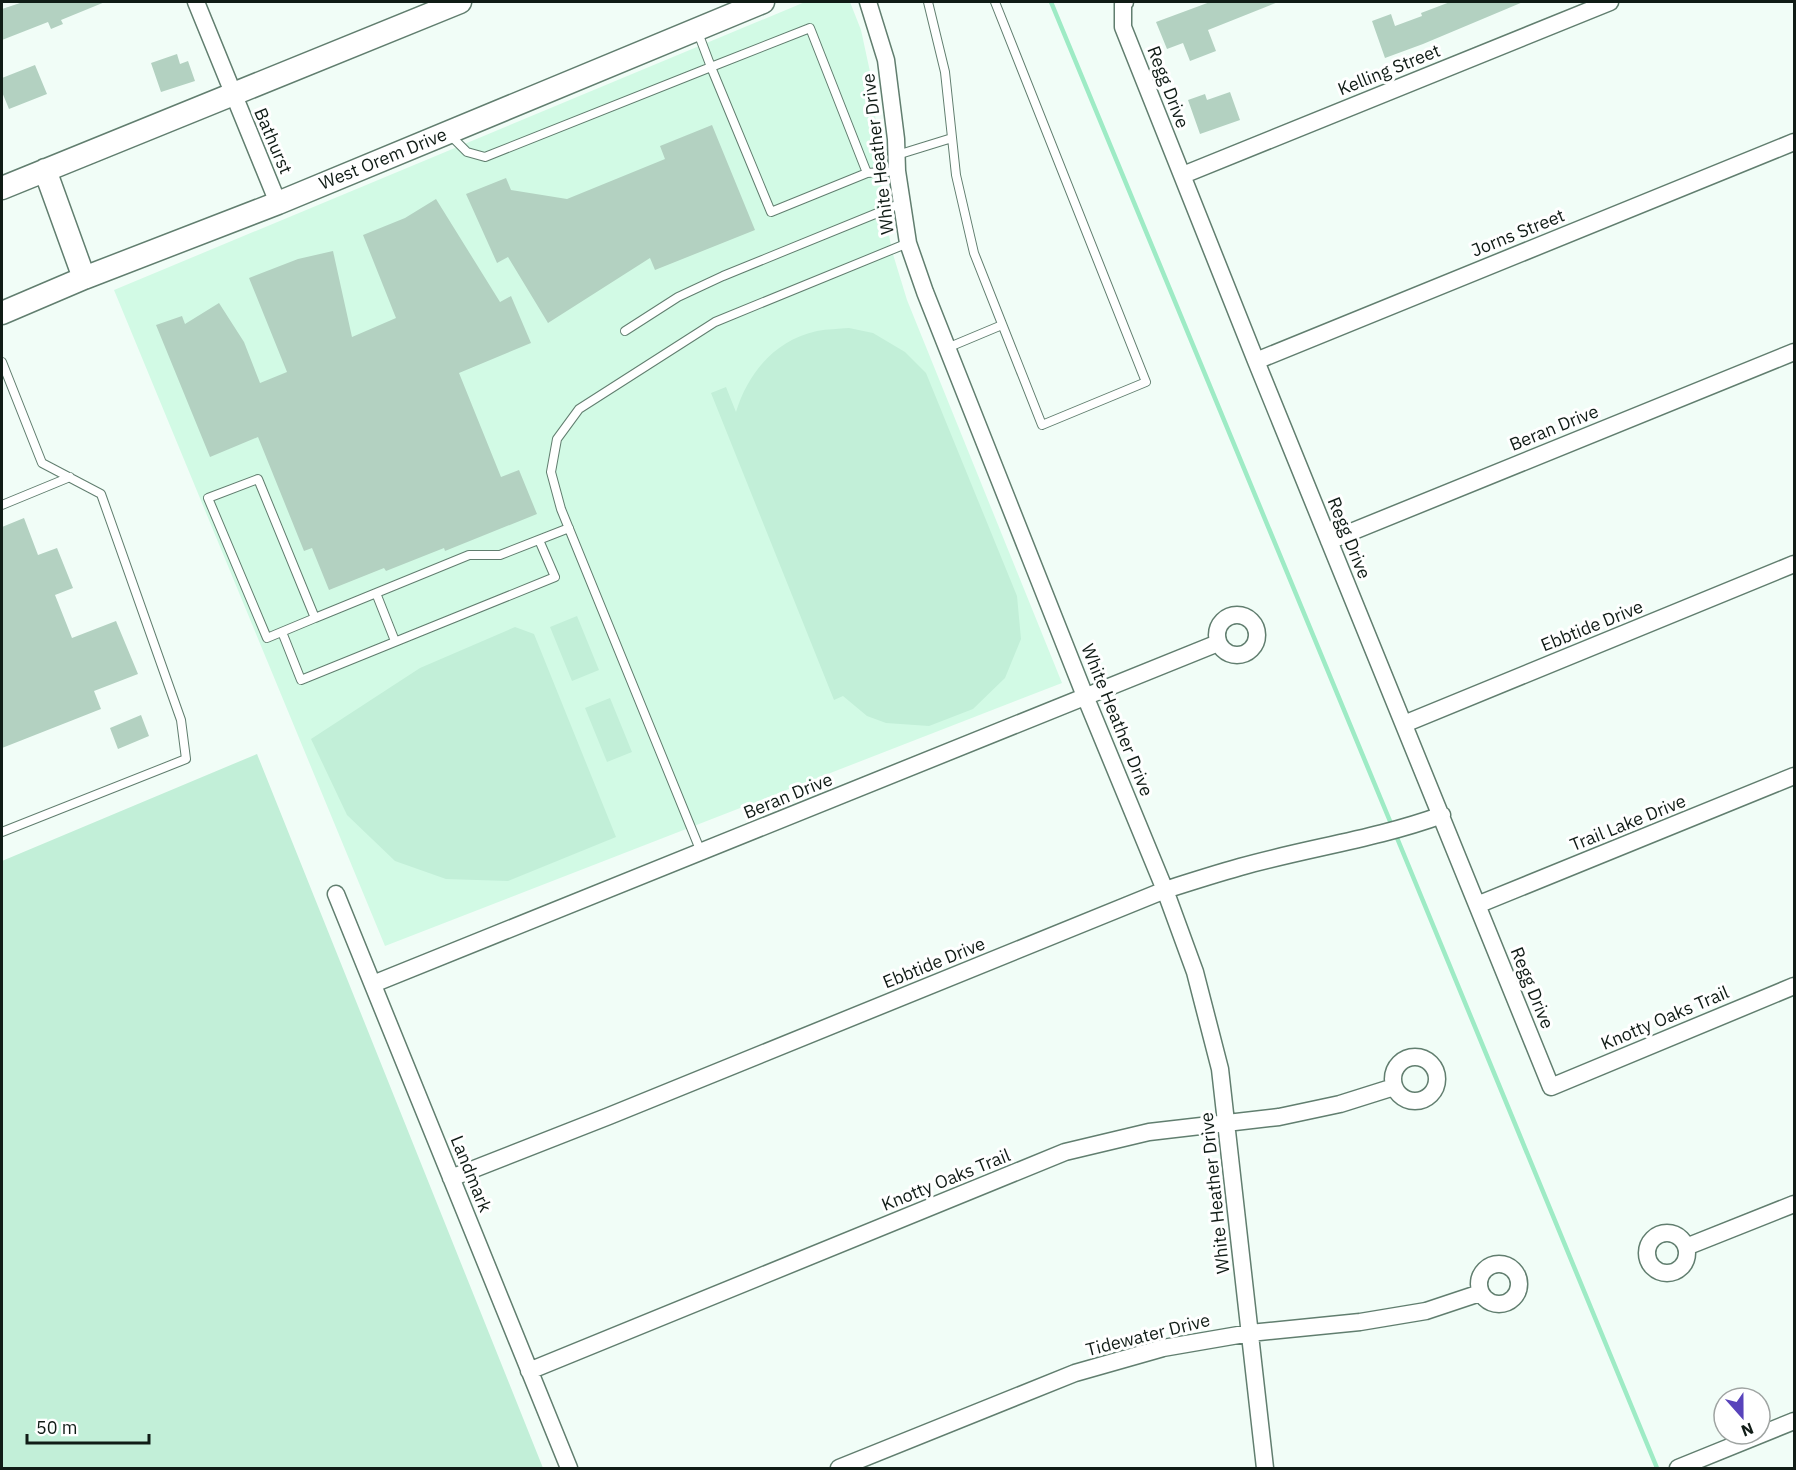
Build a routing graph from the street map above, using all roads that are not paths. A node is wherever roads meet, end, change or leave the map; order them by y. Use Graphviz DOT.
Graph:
graph roads {
  1 [pos="196,2"];
  2 [pos="460,2"];
  3 [pos="763,2"];
  4 [pos="868,2"];
  5 [pos="928,2"];
  6 [pos="995,2"];
  7 [pos="1125,2"];
  8 [pos="1610,2"];
  9 [pos="697,30"];
  10 [pos="711,67"];
  11 [pos="232,94"];
  12 [pos="447,133"];
  13 [pos="952,138"];
  14 [pos="1794,142"];
  15 [pos="897,163"];
  16 [pos="45,170"];
  17 [pos="867,173"];
  18 [pos="1183,175"];
  19 [pos="2,188"];
  20 [pos="278,203"];
  21 [pos="902,203"];
  22 [pos="909,243"];
  23 [pos="84,278"];
  24 [pos="2,313"];
  25 [pos="1002,325"];
  26 [pos="625,331"];
  27 [pos="947,348"];
  28 [pos="1794,352"];
  29 [pos="1256,361"];
  30 [pos="2,362"];
  31 [pos="70,477"];
  32 [pos="2,505"];
  33 [pos="569,528"];
  34 [pos="539,540"];
  35 [pos="1329,541"];
  36 [pos="1794,564"];
  37 [pos="376,593"];
  38 [pos="315,618"];
  39 [pos="282,632"];
  40 [pos="395,641"];
  41 [pos="1218,643"];
  42 [pos="1085,696"];
  43 [pos="1404,724"];
  44 [pos="1794,776"];
  45 [pos="1442,815"];
  46 [pos="2,832"];
  47 [pos="701,853"];
  48 [pos="1165,890"];
  49 [pos="336,894"];
  50 [pos="1477,906"];
  51 [pos="373,984"];
  52 [pos="1794,986"];
  53 [pos="1394,1087"];
  54 [pos="1551,1087"];
  55 [pos="1227,1124"];
  56 [pos="451,1178"];
  57 [pos="1794,1204"];
  58 [pos="1686,1247"];
  59 [pos="1480,1293"];
  60 [pos="1250,1332"];
  61 [pos="529,1371"];
  62 [pos="1794,1421"];
  63 [pos="1684,1466"];
  64 [pos="569,1468"];
  65 [pos="839,1468"];
  66 [pos="1265,1468"];
  1 -- 11 [label="street, Bathurst"];
  2 -- 11 [label="main road"];
  3 -- 9 [label="main road, West Orem Drive"];
  4 -- 15 [label="street, White Heather Drive"];
  5 -- 13 [label="lane"];
  6 -- 25 [label="lane"];
  7 -- 18 [label="street, Regg Drive"];
  8 -- 18 [label="street, Kelling Street"];
  9 -- 10 [label="lane"];
  9 -- 12 [label="main road, West Orem Drive"];
  10 -- 12 [label="lane"];
  10 -- 17 [label="lane"];
  10 -- 17 [label="lane"];
  11 -- 16 [label="main road"];
  11 -- 20 [label="street, Bathurst"];
  12 -- 20 [label="main road, West Orem Drive"];
  13 -- 15 [label="lane"];
  13 -- 25 [label="lane"];
  14 -- 29 [label="street, Jorns Street"];
  15 -- 17 [label="lane"];
  15 -- 21 [label="street, White Heather Drive"];
  16 -- 19 [label="main road"];
  16 -- 23 [label="main road"];
  18 -- 29 [label="street, Regg Drive"];
  20 -- 23 [label="main road, West Orem Drive"];
  21 -- 22 [label="street, White Heather Drive"];
  21 -- 26 [label="lane"];
  22 -- 27 [label="street, White Heather Drive"];
  22 -- 33 [label="lane"];
  23 -- 24 [label="main road, West Orem Drive"];
  25 -- 27 [label="lane"];
  27 -- 42 [label="street, White Heather Drive"];
  28 -- 35 [label="street, Beran Drive"];
  29 -- 35 [label="street, Regg Drive"];
  30 -- 31 [label="lane"];
  31 -- 32 [label="lane"];
  31 -- 46 [label="lane"];
  33 -- 34 [label="lane"];
  33 -- 47 [label="lane"];
  34 -- 37 [label="lane"];
  34 -- 40 [label="lane"];
  35 -- 43 [label="street, Regg Drive"];
  36 -- 43 [label="street, Ebbtide Drive"];
  37 -- 38 [label="lane"];
  37 -- 40 [label="lane"];
  38 -- 39 [label="lane"];
  38 -- 39 [label="lane"];
  39 -- 40 [label="lane"];
  41 -- 42 [label="street, Beran Drive"];
  42 -- 47 [label="street, Beran Drive"];
  42 -- 48 [label="street, White Heather Drive"];
  43 -- 45 [label="street, Regg Drive"];
  44 -- 50 [label="street, Trail Lake Drive"];
  45 -- 48 [label="street, Ebbtide Drive"];
  45 -- 50 [label="street, Regg Drive"];
  47 -- 51 [label="street, Beran Drive"];
  48 -- 55 [label="street, White Heather Drive"];
  48 -- 56 [label="street, Ebbtide Drive"];
  49 -- 51 [label="street, Landmark"];
  50 -- 54 [label="street, Regg Drive"];
  51 -- 56 [label="street, Landmark"];
  52 -- 54 [label="street, Knotty Oaks Trail"];
  53 -- 55 [label="street, Knotty Oaks Trail"];
  55 -- 60 [label="street, White Heather Drive"];
  55 -- 61 [label="street, Knotty Oaks Trail"];
  56 -- 61 [label="street, Landmark"];
  57 -- 58 [label="street"];
  59 -- 60 [label="street, Tidewater Drive"];
  60 -- 65 [label="street, Tidewater Drive"];
  60 -- 66 [label="street, White Heather Drive"];
  61 -- 64 [label="street, Landmark"];
  62 -- 63 [label="street"];
}
